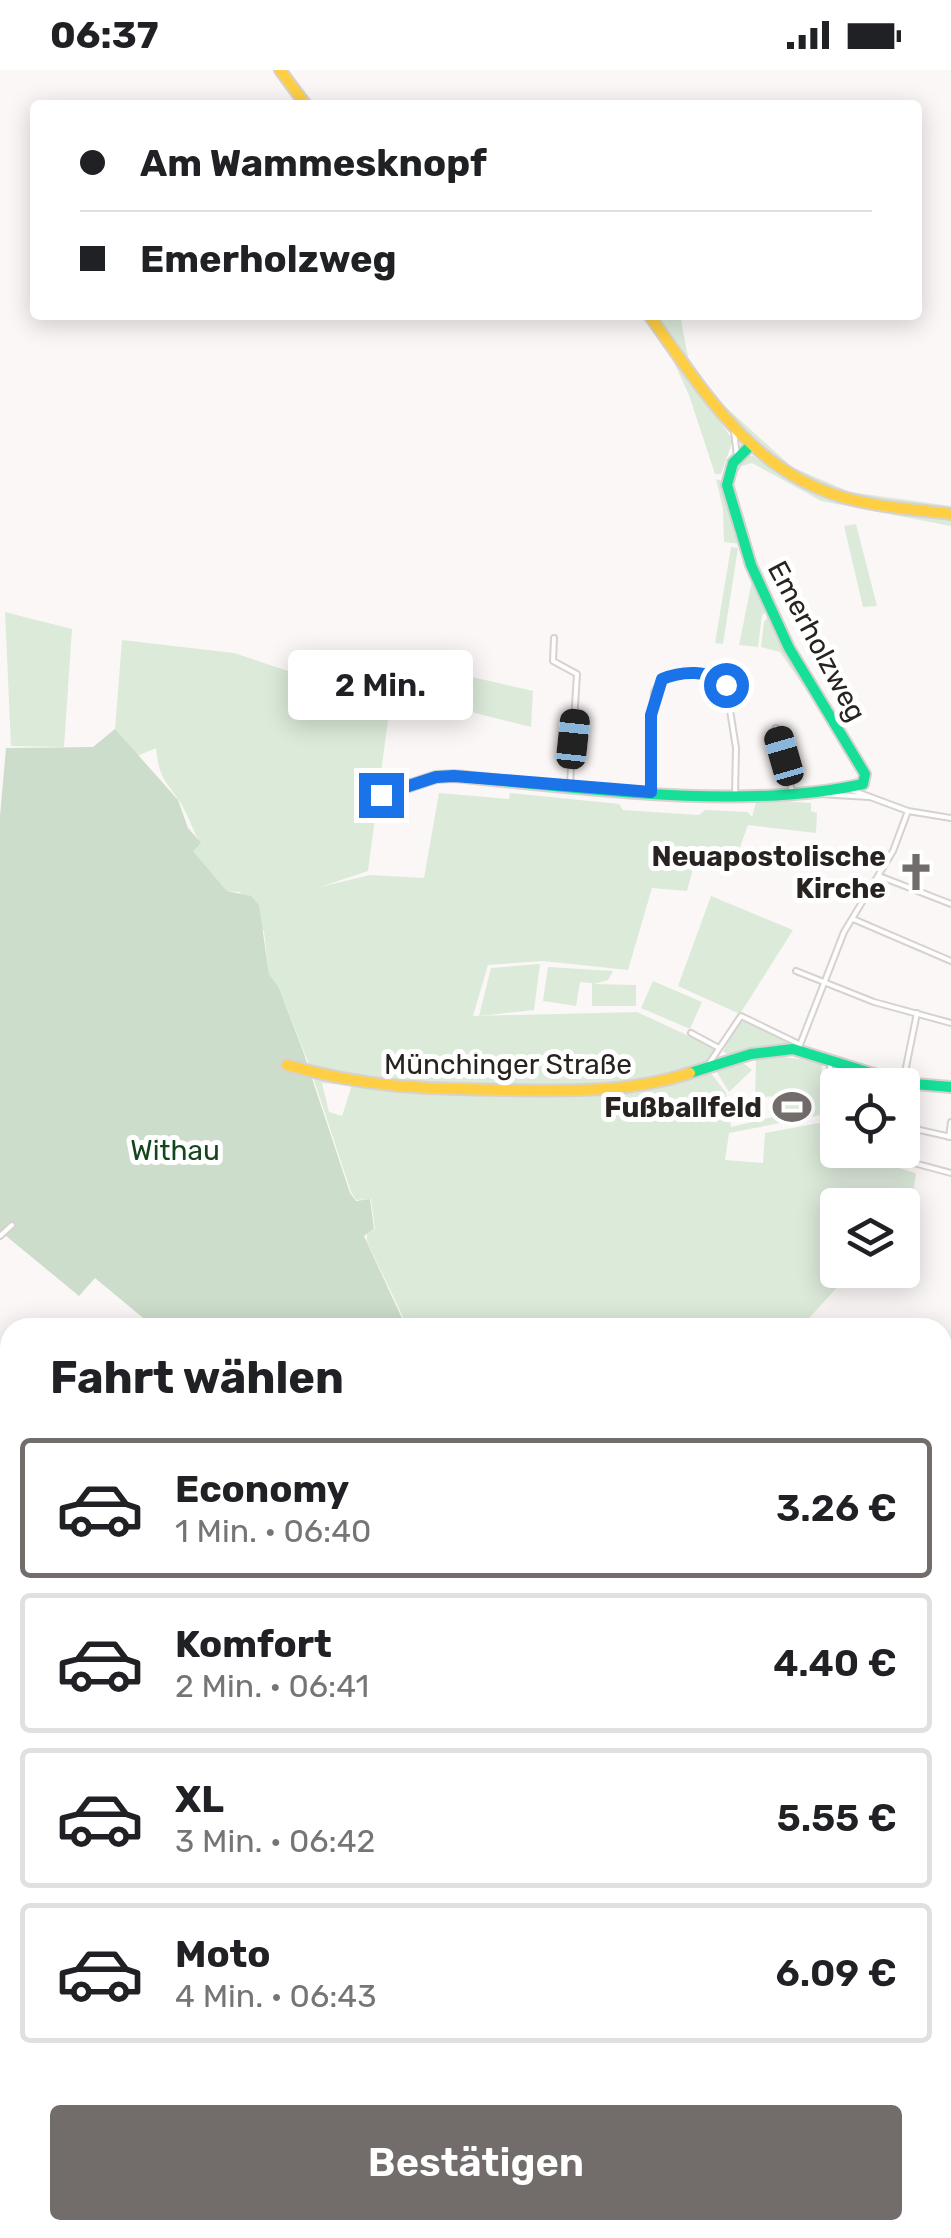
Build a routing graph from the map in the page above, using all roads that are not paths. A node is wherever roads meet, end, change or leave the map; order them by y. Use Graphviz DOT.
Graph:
graph roads {
  1 [pos="280,70"];
  2 [pos="302,100"];
  3 [pos="653,320"];
  4 [pos="734,432"];
  5 [pos="750,446"];
  6 [pos="737,458"];
  7 [pos="951,514"];
  8 [pos="554,638"];
  9 [pos="776,728"];
  10 [pos="570,787"];
  11 [pos="844,788"];
  12 [pos="651,792"];
  13 [pos="819,794"];
  14 [pos="381,795"];
  15 [pos="735,795"];
  16 [pos="793,796"];
  17 [pos="882,800"];
  18 [pos="908,811"];
  19 [pos="951,818"];
  20 [pos="879,876"];
  21 [pos="951,904"];
  22 [pos="853,919"];
  23 [pos="951,960"];
  24 [pos="796,971"];
  25 [pos="822,981"];
  26 [pos="917,1013"];
  27 [pos="951,1023"];
  28 [pos="691,1033"];
  29 [pos="798,1047"];
  30 [pos="718,1050"];
  31 [pos="831,1058"];
  32 [pos="728,1060"];
  33 [pos="287,1064"];
  34 [pos="706,1068"];
  35 [pos="830,1068"];
  36 [pos="861,1068"];
  37 [pos="906,1068"];
  38 [pos="920,1084"];
  39 [pos="951,1087"];
  40 [pos="951,1122"];
  41 [pos="920,1130"];
  42 [pos="950,1137"];
  43 [pos="920,1165"];
  44 [pos="951,1173"];
  45 [pos="12,1225"];
  46 [pos="0,1236"];
  1 -- 2 [label="main road"];
  3 -- 4 [label="main road"];
  4 -- 5 [label="main road"];
  4 -- 6 [label="street"];
  5 -- 6 [label="main road"];
  5 -- 7 [label="main road"];
  6 -- 11 [label="main road, Emerholzweg"];
  8 -- 10 [label="street"];
  9 -- 16 [label="street"];
  10 -- 12 [label="main road"];
  10 -- 14 [label="main road"];
  11 -- 13 [label="main road"];
  11 -- 17 [label="street"];
  12 -- 15 [label="main road"];
  12 -- 15 [label="street"];
  13 -- 16 [label="main road"];
  13 -- 17 [label="street"];
  15 -- 16 [label="main road"];
  17 -- 18 [label="street"];
  18 -- 19 [label="street"];
  18 -- 20 [label="street"];
  20 -- 21 [label="street"];
  20 -- 22 [label="street"];
  22 -- 23 [label="street"];
  22 -- 25 [label="street"];
  24 -- 25 [label="street"];
  25 -- 26 [label="street"];
  25 -- 29 [label="street"];
  26 -- 27 [label="street"];
  26 -- 37 [label="street"];
  28 -- 30 [label="street"];
  29 -- 30 [label="street, Münchinger Straße"];
  29 -- 31 [label="main road, Münchinger Straße"];
  29 -- 32 [label="main road, Münchinger Straße"];
  30 -- 32 [label="street"];
  30 -- 34 [label="street"];
  31 -- 35 [label="street"];
  31 -- 36 [label="main road, Münchinger Straße"];
  32 -- 34 [label="main road, Münchinger Straße"];
  33 -- 34 [label="main road, Münchinger Straße"];
  38 -- 39 [label="main road, Münchinger Straße"];
  40 -- 42 [label="street"];
  41 -- 42 [label="street"];
  43 -- 44 [label="street"];
  45 -- 46 [label="street"];
}
